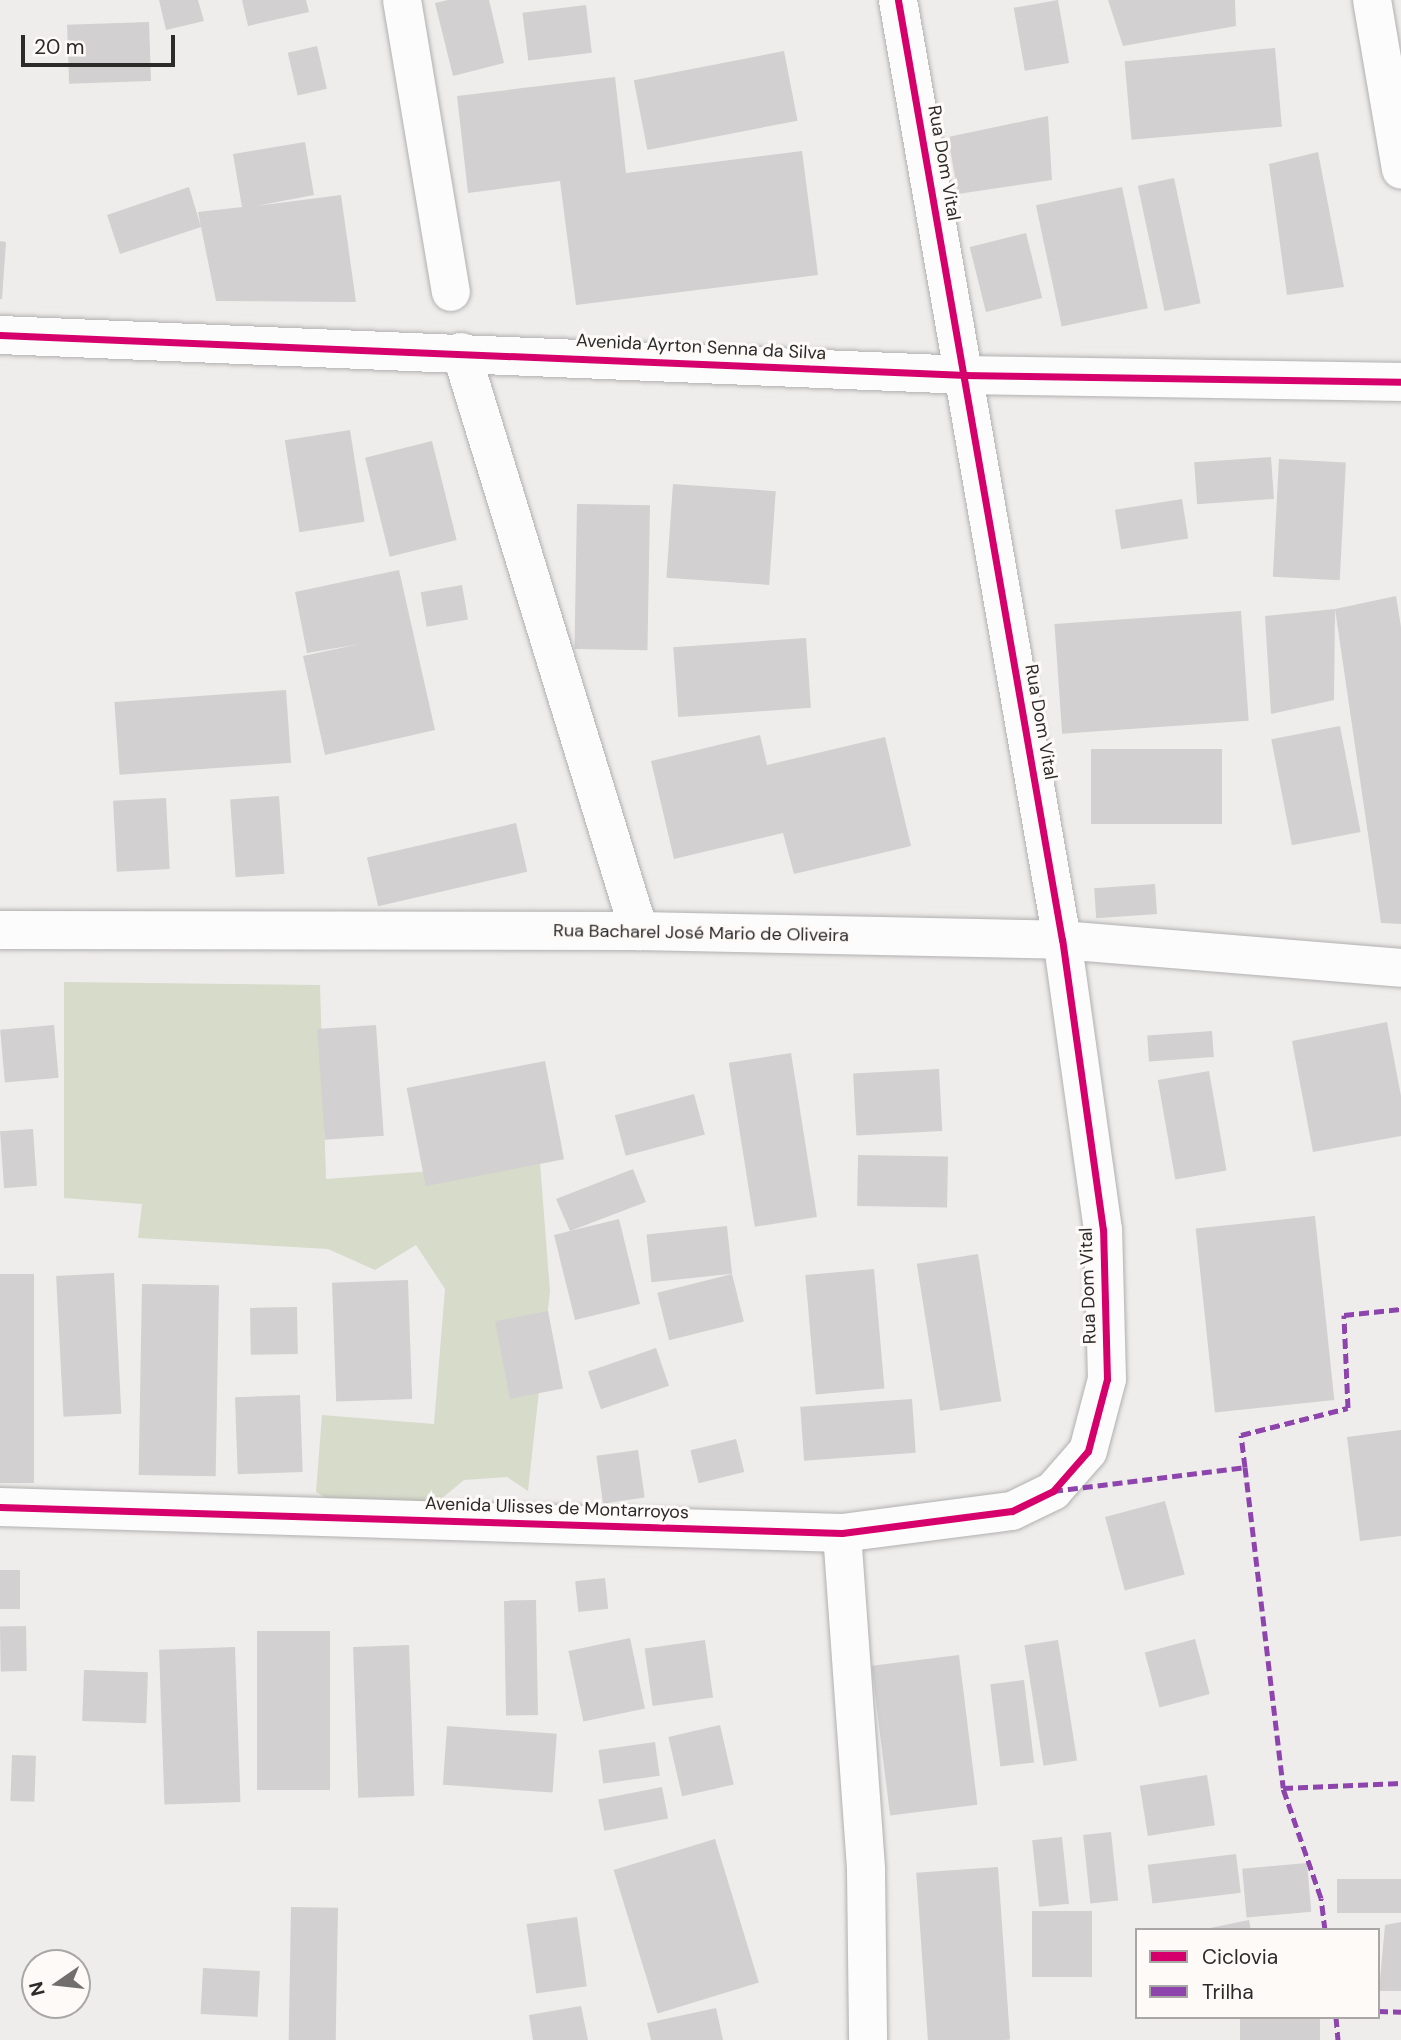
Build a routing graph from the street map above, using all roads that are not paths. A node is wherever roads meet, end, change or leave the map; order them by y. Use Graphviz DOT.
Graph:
graph roads {
  1 [pos="402,0"];
  2 [pos="898,0"];
  3 [pos="1371,0"];
  4 [pos="1401,170"];
  5 [pos="451,292"];
  6 [pos="0,335"];
  7 [pos="461,352"];
  8 [pos="966,375"];
  9 [pos="1401,382"];
  10 [pos="0,930"];
  11 [pos="639,931"];
  12 [pos="1062,940"];
  13 [pos="1401,968"];
  14 [pos="1088,1451"];
  15 [pos="0,1507"];
  16 [pos="842,1532"];
  17 [pos="868,2040"];
  1 -- 5 [label="street"];
  2 -- 8 [label="street, Rua Dom Vital"];
  3 -- 4 [label="street"];
  6 -- 7 [label="street, Avenida Ayrton Senna da Silva"];
  7 -- 8 [label="street, Avenida Ayrton Senna da Silva"];
  7 -- 11 [label="street"];
  8 -- 9 [label="street, Avenida Ayrton Senna da Silva"];
  8 -- 12 [label="street, Rua Dom Vital"];
  10 -- 11 [label="street, Rua Bacharel José Mario de Oliveira"];
  11 -- 12 [label="street, Rua Bacharel José Mario de Oliveira"];
  12 -- 13 [label="street, Rua Bacharel José Mario de Oliveira"];
  12 -- 14 [label="street, Rua Dom Vital"];
  14 -- 16 [label="street, Avenida Ulisses de Montarroyos"];
  15 -- 16 [label="street, Avenida Ulisses de Montarroyos"];
  16 -- 17 [label="street"];
}
